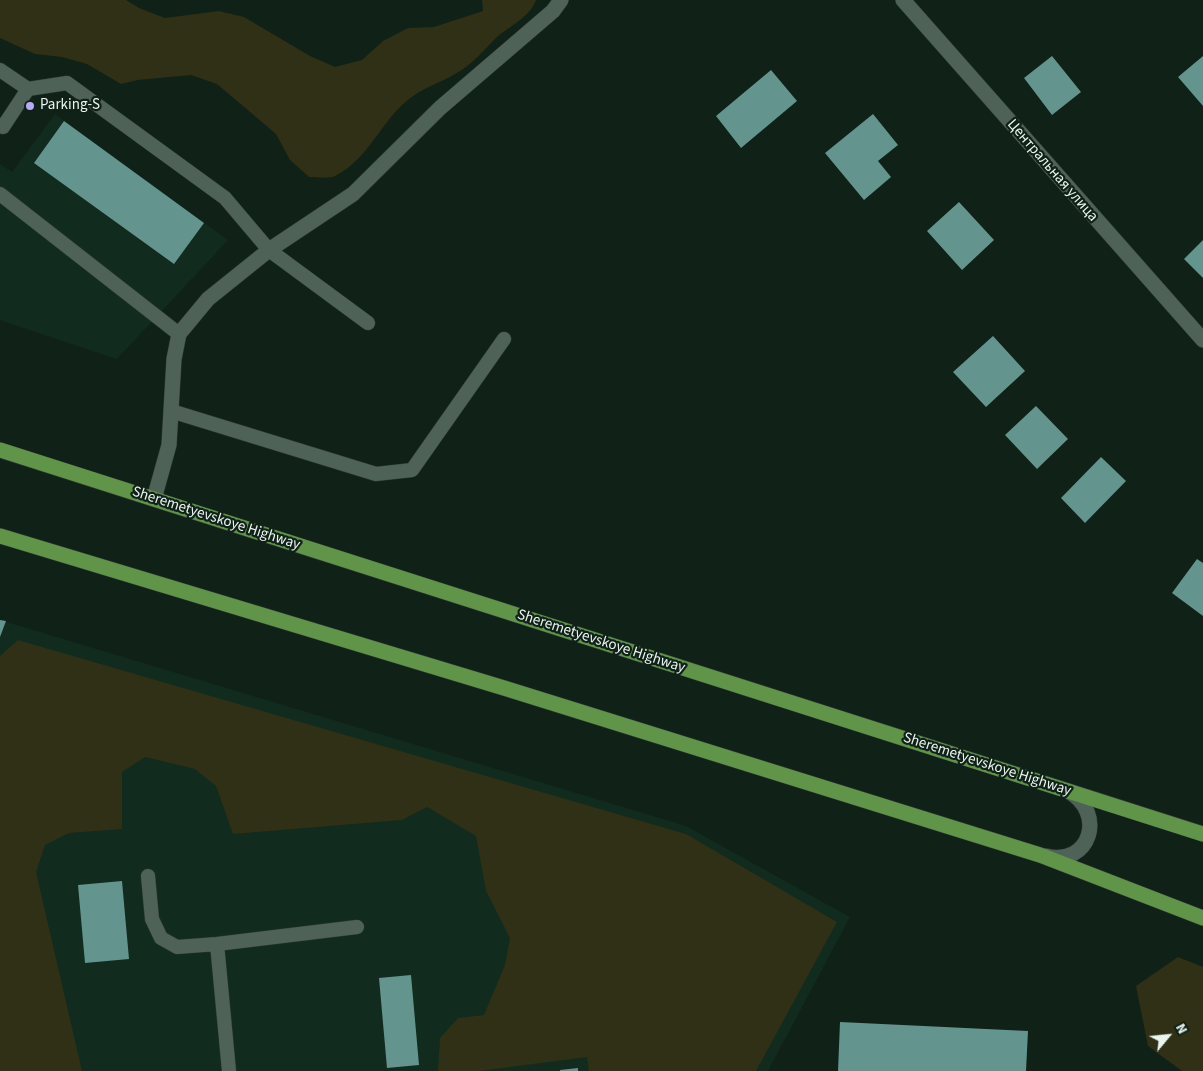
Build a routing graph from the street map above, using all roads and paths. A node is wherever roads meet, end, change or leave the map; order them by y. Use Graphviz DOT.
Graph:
graph roads {
  1 [pos="561,0"];
  2 [pos="903,0"];
  3 [pos="0,70"];
  4 [pos="28,89"];
  5 [pos="0,125"];
  6 [pos="0,194"];
  7 [pos="269,250"];
  8 [pos="368,323"];
  9 [pos="179,334"];
  10 [pos="504,339"];
  11 [pos="1203,340"];
  12 [pos="171,411"];
  13 [pos="0,450"];
  14 [pos="154,499"];
  15 [pos="0,536"];
  16 [pos="1065,790"];
  17 [pos="1200,831"];
  18 [pos="1040,854"];
  19 [pos="148,876"];
  20 [pos="1203,918"];
  21 [pos="357,927"];
  22 [pos="217,944"];
  23 [pos="229,1071"];
  1 -- 7 [label="street"];
  2 -- 11 [label="street, Центральная улица"];
  3 -- 4 [label="lane"];
  4 -- 5 [label="lane"];
  4 -- 7 [label="lane"];
  6 -- 9 [label="lane"];
  7 -- 8 [label="lane"];
  7 -- 9 [label="street"];
  9 -- 12 [label="street"];
  10 -- 12 [label="lane"];
  12 -- 14 [label="street"];
  13 -- 14 [label="main road, Sheremetyevskoye Highway"];
  14 -- 16 [label="main road, Sheremetyevskoye Highway"];
  15 -- 18 [label="main road"];
  16 -- 17 [label="main road, Sheremetyevskoye Highway"];
  16 -- 18 [label="street"];
  18 -- 20 [label="main road"];
  19 -- 22 [label="lane"];
  21 -- 22 [label="lane"];
  22 -- 23 [label="lane"];
}
